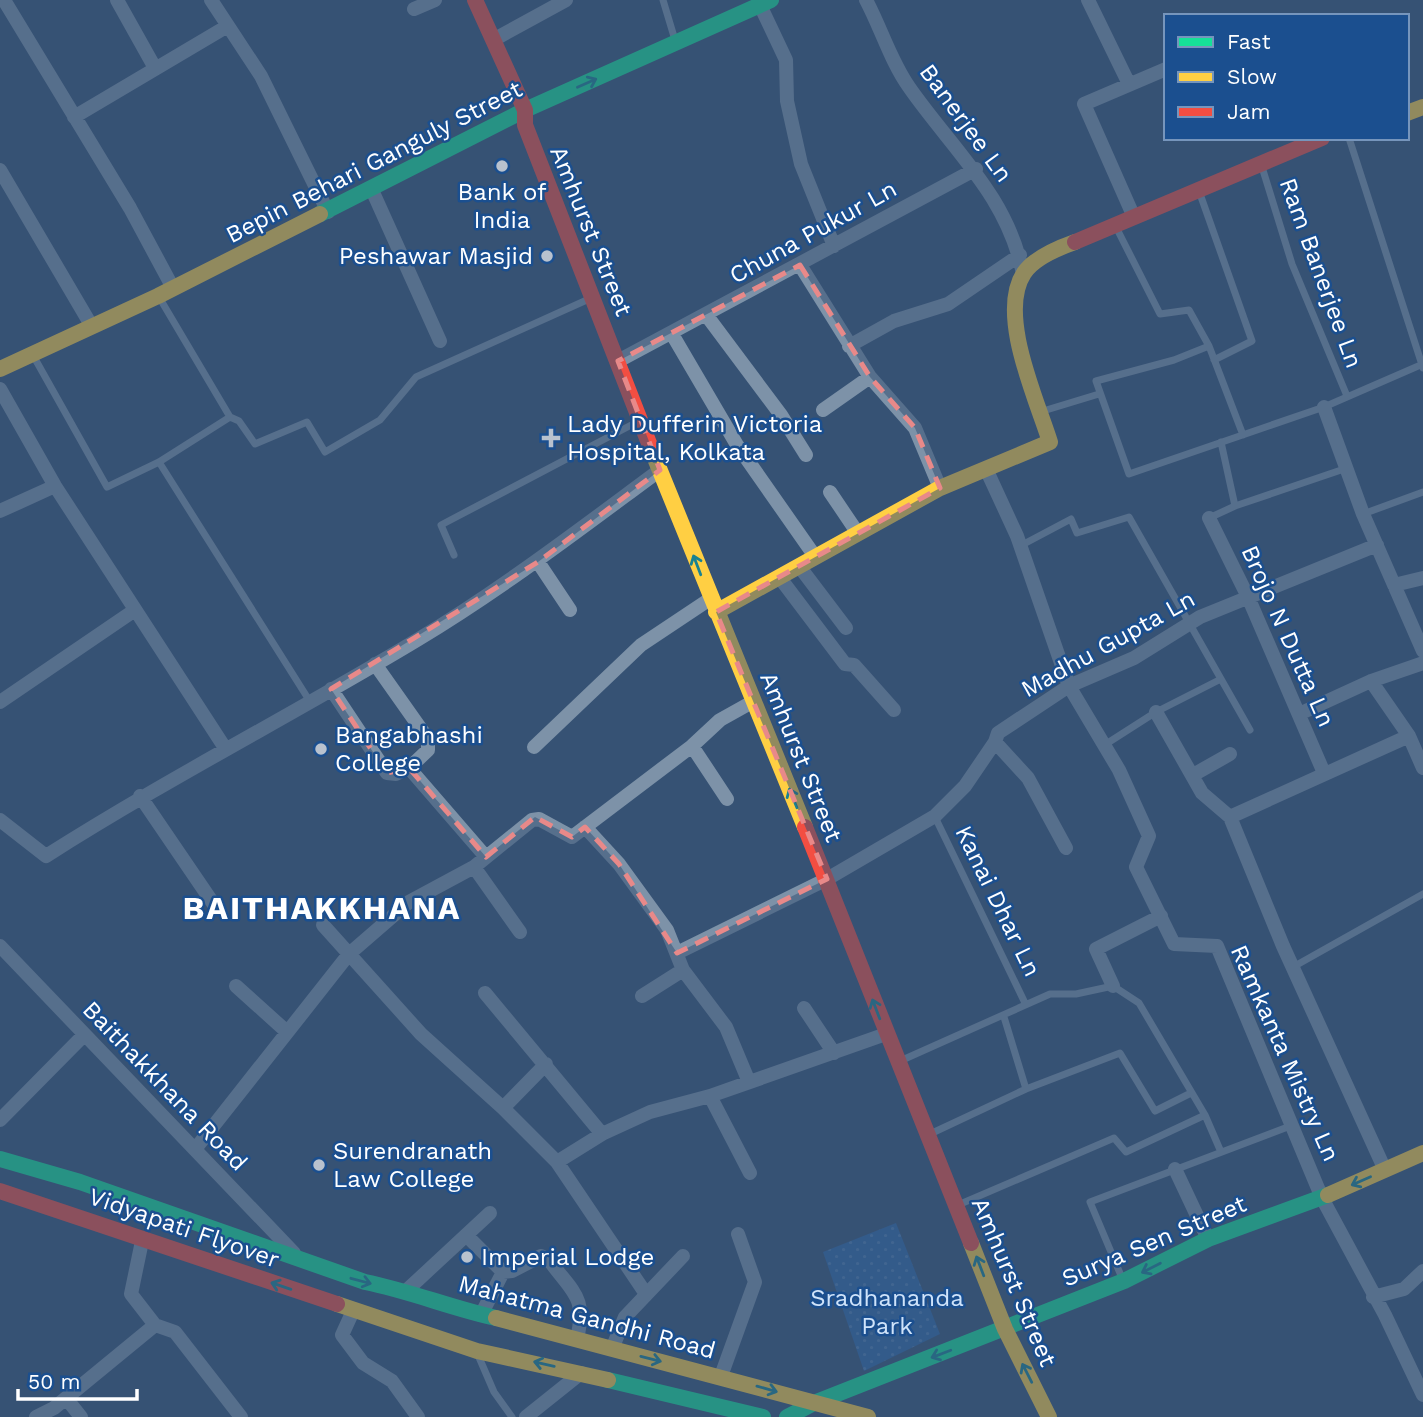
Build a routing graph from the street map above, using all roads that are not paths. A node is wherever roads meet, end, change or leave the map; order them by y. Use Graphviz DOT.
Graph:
graph roads {
  1 [pos="4,0"];
  2 [pos="117,0"];
  3 [pos="211,0"];
  4 [pos="435,0"];
  5 [pos="475,0"];
  6 [pos="566,0"];
  7 [pos="663,0"];
  8 [pos="866,0"];
  9 [pos="1088,0"];
  10 [pos="766,2"];
  11 [pos="414,9"];
  12 [pos="226,27"];
  13 [pos="493,40"];
  14 [pos="676,43"];
  15 [pos="155,68"];
  16 [pos="1164,70"];
  17 [pos="1129,84"];
  18 [pos="525,110"];
  19 [pos="74,117"];
  20 [pos="1315,140"];
  21 [pos="1350,140"];
  22 [pos="1261,163"];
  23 [pos="976,169"];
  24 [pos="0,170"];
  25 [pos="1198,188"];
  26 [pos="372,190"];
  27 [pos="328,212"];
  28 [pos="1133,215"];
  29 [pos="1114,223"];
  30 [pos="834,246"];
  31 [pos="1020,255"];
  32 [pos="800,265"];
  33 [pos="1023,274"];
  34 [pos="166,292"];
  35 [pos="593,298"];
  36 [pos="707,316"];
  37 [pos="91,325"];
  38 [pos="672,334"];
  39 [pos="440,341"];
  40 [pos="849,346"];
  41 [pos="1209,346"];
  42 [pos="32,354"];
  43 [pos="1214,360"];
  44 [pos="618,361"];
  45 [pos="1423,366"];
  46 [pos="0,369"];
  47 [pos="870,377"];
  48 [pos="0,389"];
  49 [pos="1099,394"];
  50 [pos="1347,396"];
  51 [pos="1324,407"];
  52 [pos="823,410"];
  53 [pos="1042,411"];
  54 [pos="230,417"];
  55 [pos="641,421"];
  56 [pos="1244,435"];
  57 [pos="1221,442"];
  58 [pos="806,455"];
  59 [pos="159,462"];
  60 [pos="1348,467"];
  61 [pos="660,470"];
  62 [pos="987,471"];
  63 [pos="55,485"];
  64 [pos="940,488"];
  65 [pos="830,492"];
  66 [pos="1423,492"];
  67 [pos="1235,506"];
  68 [pos="0,511"];
  69 [pos="1363,514"];
  70 [pos="1209,518"];
  71 [pos="857,531"];
  72 [pos="1377,545"];
  73 [pos="1020,546"];
  74 [pos="454,555"];
  75 [pos="814,555"];
  76 [pos="538,562"];
  77 [pos="799,566"];
  78 [pos="780,578"];
  79 [pos="1423,578"];
  80 [pos="1394,585"];
  81 [pos="1248,597"];
  82 [pos="713,605"];
  83 [pos="135,610"];
  84 [pos="570,610"];
  85 [pos="1191,625"];
  86 [pos="846,628"];
  87 [pos="1423,651"];
  88 [pos="1423,663"];
  89 [pos="375,664"];
  90 [pos="1219,680"];
  91 [pos="1371,681"];
  92 [pos="1069,686"];
  93 [pos="331,689"];
  94 [pos="309,700"];
  95 [pos="754,701"];
  96 [pos="0,702"];
  97 [pos="894,710"];
  98 [pos="1156,712"];
  99 [pos="1299,714"];
  100 [pos="1250,730"];
  101 [pos="1409,736"];
  102 [pos="995,742"];
  103 [pos="1106,744"];
  104 [pos="692,746"];
  105 [pos="534,747"];
  106 [pos="225,748"];
  107 [pos="1230,754"];
  108 [pos="409,768"];
  109 [pos="1423,768"];
  110 [pos="1324,773"];
  111 [pos="1194,775"];
  112 [pos="140,796"];
  113 [pos="727,799"];
  114 [pos="935,816"];
  115 [pos="1230,817"];
  116 [pos="0,820"];
  117 [pos="585,827"];
  118 [pos="1066,848"];
  119 [pos="486,857"];
  120 [pos="474,867"];
  121 [pos="827,879"];
  122 [pos="1423,894"];
  123 [pos="217,909"];
  124 [pos="1161,916"];
  125 [pos="323,925"];
  126 [pos="520,932"];
  127 [pos="0,946"];
  128 [pos="677,953"];
  129 [pos="349,954"];
  130 [pos="1293,967"];
  131 [pos="683,970"];
  132 [pos="236,986"];
  133 [pos="1113,986"];
  134 [pos="485,993"];
  135 [pos="642,996"];
  136 [pos="1025,1003"];
  137 [pos="804,1008"];
  138 [pos="1004,1017"];
  139 [pos="286,1031"];
  140 [pos="886,1034"];
  141 [pos="83,1036"];
  142 [pos="834,1053"];
  143 [pos="900,1061"];
  144 [pos="545,1064"];
  145 [pos="749,1082"];
  146 [pos="1026,1089"];
  147 [pos="1191,1093"];
  148 [pos="710,1096"];
  149 [pos="503,1108"];
  150 [pos="1205,1115"];
  151 [pos="0,1120"];
  152 [pos="1294,1124"];
  153 [pos="602,1134"];
  154 [pos="928,1135"];
  155 [pos="196,1148"];
  156 [pos="1221,1152"];
  157 [pos="1423,1153"];
  158 [pos="0,1154"];
  159 [pos="0,1159"];
  160 [pos="557,1162"];
  161 [pos="1175,1169"];
  162 [pos="1385,1170"];
  163 [pos="750,1173"];
  164 [pos="80,1182"];
  165 [pos="0,1191"];
  166 [pos="0,1198"];
  167 [pos="1322,1198"];
  168 [pos="956,1206"];
  169 [pos="490,1213"];
  170 [pos="738,1234"];
  171 [pos="466,1235"];
  172 [pos="1208,1239"];
  173 [pos="141,1246"];
  174 [pos="683,1256"];
  175 [pos="297,1257"];
  176 [pos="1423,1270"];
  177 [pos="503,1272"];
  178 [pos="238,1280"];
  179 [pos="1124,1282"];
  180 [pos="407,1290"];
  181 [pos="646,1294"];
  182 [pos="1373,1297"];
  183 [pos="353,1311"];
  184 [pos="481,1315"];
  185 [pos="155,1325"];
  186 [pos="1004,1329"];
  187 [pos="577,1339"];
  188 [pos="612,1349"];
  189 [pos="477,1351"];
  190 [pos="581,1373"];
  191 [pos="721,1376"];
  192 [pos="1423,1395"];
  193 [pos="66,1398"];
  194 [pos="814,1403"];
  195 [pos="413,1415"];
  196 [pos="36,1417"];
  197 [pos="81,1417"];
  198 [pos="241,1417"];
  199 [pos="512,1417"];
  200 [pos="526,1417"];
  201 [pos="762,1417"];
  202 [pos="787,1417"];
  203 [pos="868,1417"];
  204 [pos="1048,1417"];
  1 -- 19 [label="street"];
  2 -- 15 [label="street"];
  3 -- 12 [label="street"];
  4 -- 11 [label="street"];
  5 -- 13 [label="main road, Amhurst Street"];
  6 -- 13 [label="street"];
  7 -- 14 [label="lane"];
  8 -- 23 [label="street, Banerjee Ln"];
  9 -- 17 [label="street"];
  10 -- 14 [label="main road, Bepin Behari Ganguly Street"];
  10 -- 30 [label="street"];
  12 -- 15 [label="street"];
  12 -- 27 [label="street"];
  13 -- 18 [label="main road, Amhurst Street"];
  18 -- 14 [label="main road, Bepin Behari Ganguly Street, one-way"];
  15 -- 19 [label="street"];
  16 -- 17 [label="street"];
  17 -- 28 [label="street"];
  18 -- 26 [label="main road, Bepin Behari Ganguly Street"];
  18 -- 35 [label="main road, Amhurst Street"];
  19 -- 34 [label="street"];
  20 -- 22 [label="main road"];
  21 -- 45 [label="lane"];
  22 -- 25 [label="main road"];
  22 -- 50 [label="lane, Ram Banerjee Ln"];
  23 -- 30 [label="street, Chuna Pukur Ln"];
  23 -- 31 [label="street, Banerjee Ln"];
  24 -- 37 [label="street"];
  25 -- 28 [label="main road"];
  25 -- 43 [label="lane"];
  26 -- 27 [label="main road, Bepin Behari Ganguly Street"];
  26 -- 39 [label="street"];
  27 -- 34 [label="main road, Bepin Behari Ganguly Street"];
  28 -- 29 [label="main road"];
  29 -- 33 [label="main road"];
  29 -- 41 [label="lane"];
  30 -- 32 [label="street, Chuna Pukur Ln"];
  31 -- 33 [label="street, Banerjee Ln"];
  31 -- 40 [label="street"];
  32 -- 36 [label="street, Chuna Pukur Ln"];
  32 -- 40 [label="street"];
  33 -- 53 [label="main road"];
  34 -- 37 [label="main road, Bepin Behari Ganguly Street"];
  34 -- 54 [label="lane"];
  35 -- 44 [label="main road, Amhurst Street"];
  35 -- 54 [label="lane"];
  36 -- 38 [label="street, Chuna Pukur Ln"];
  36 -- 58 [label="street"];
  37 -- 42 [label="main road, Bepin Behari Ganguly Street"];
  38 -- 44 [label="street, Chuna Pukur Ln"];
  38 -- 75 [label="street"];
  40 -- 47 [label="street"];
  41 -- 43 [label="lane"];
  41 -- 49 [label="lane"];
  42 -- 46 [label="main road, Bepin Behari Ganguly Street"];
  42 -- 59 [label="lane"];
  43 -- 56 [label="lane"];
  44 -- 55 [label="main road, Amhurst Street"];
  45 -- 50 [label="lane"];
  47 -- 52 [label="street"];
  47 -- 64 [label="street"];
  48 -- 63 [label="street"];
  49 -- 53 [label="lane"];
  49 -- 57 [label="lane"];
  50 -- 51 [label="lane"];
  51 -- 56 [label="lane"];
  51 -- 60 [label="street"];
  53 -- 62 [label="main road"];
  54 -- 59 [label="lane"];
  55 -- 61 [label="main road, Amhurst Street"];
  55 -- 74 [label="lane"];
  56 -- 57 [label="lane"];
  57 -- 67 [label="lane"];
  59 -- 94 [label="lane"];
  60 -- 67 [label="lane"];
  60 -- 69 [label="street"];
  61 -- 76 [label="street"];
  82 -- 61 [label="main road, Amhurst Street, one-way"];
  62 -- 64 [label="main road"];
  62 -- 73 [label="street, Ramkanta Mistry Ln"];
  63 -- 68 [label="street"];
  63 -- 83 [label="street"];
  64 -- 71 [label="main road"];
  65 -- 71 [label="street"];
  66 -- 69 [label="lane"];
  67 -- 70 [label="lane"];
  69 -- 72 [label="street"];
  70 -- 81 [label="street, Brojo N Dutta Ln"];
  71 -- 75 [label="main road"];
  72 -- 80 [label="street"];
  72 -- 81 [label="street, Madhu Gupta Ln"];
  73 -- 85 [label="lane"];
  73 -- 92 [label="street, Ramkanta Mistry Ln"];
  75 -- 77 [label="main road"];
  76 -- 84 [label="street"];
  76 -- 89 [label="street"];
  77 -- 78 [label="main road"];
  77 -- 86 [label="street"];
  78 -- 82 [label="main road"];
  78 -- 97 [label="street"];
  79 -- 80 [label="street"];
  80 -- 87 [label="street"];
  81 -- 85 [label="street, Madhu Gupta Ln"];
  81 -- 99 [label="street, Brojo N Dutta Ln"];
  82 -- 95 [label="main road, Amhurst Street"];
  82 -- 105 [label="street"];
  83 -- 96 [label="street"];
  83 -- 106 [label="street"];
  85 -- 90 [label="lane"];
  85 -- 92 [label="street, Madhu Gupta Ln"];
  88 -- 91 [label="street"];
  89 -- 93 [label="street"];
  89 -- 108 [label="street"];
  90 -- 98 [label="lane"];
  90 -- 100 [label="lane"];
  91 -- 99 [label="street"];
  91 -- 101 [label="street"];
  92 -- 102 [label="street, Madhu Gupta Ln"];
  92 -- 103 [label="street, Ramkanta Mistry Ln"];
  93 -- 94 [label="street"];
  93 -- 108 [label="street"];
  94 -- 106 [label="street"];
  95 -- 104 [label="street"];
  121 -- 95 [label="main road, Amhurst Street, one-way"];
  98 -- 103 [label="lane"];
  98 -- 111 [label="street"];
  99 -- 110 [label="street, Brojo N Dutta Ln"];
  101 -- 109 [label="street"];
  101 -- 110 [label="street"];
  102 -- 114 [label="street, Madhu Gupta Ln"];
  102 -- 118 [label="street"];
  103 -- 124 [label="street, Ramkanta Mistry Ln"];
  104 -- 113 [label="street"];
  104 -- 117 [label="street"];
  106 -- 112 [label="street"];
  107 -- 111 [label="street"];
  108 -- 119 [label="street"];
  110 -- 115 [label="street"];
  111 -- 115 [label="street"];
  112 -- 116 [label="street"];
  112 -- 123 [label="street"];
  114 -- 121 [label="street, Madhu Gupta Ln"];
  114 -- 136 [label="lane, Kanai Dhar Ln"];
  115 -- 130 [label="street"];
  117 -- 119 [label="street"];
  117 -- 128 [label="street"];
  119 -- 120 [label="street"];
  120 -- 126 [label="street"];
  120 -- 129 [label="street"];
  121 -- 128 [label="street, Madhu Gupta Ln"];
  140 -- 121 [label="main road, Amhurst Street, one-way"];
  122 -- 130 [label="lane"];
  124 -- 133 [label="street"];
  124 -- 152 [label="street, Ramkanta Mistry Ln"];
  125 -- 129 [label="street"];
  127 -- 141 [label="street, Baithakkhana Road"];
  128 -- 131 [label="street"];
  129 -- 139 [label="street"];
  129 -- 149 [label="street"];
  130 -- 162 [label="street"];
  131 -- 135 [label="street"];
  131 -- 145 [label="street"];
  132 -- 139 [label="street"];
  133 -- 136 [label="lane"];
  133 -- 147 [label="lane"];
  134 -- 144 [label="street"];
  136 -- 138 [label="lane"];
  137 -- 142 [label="street"];
  138 -- 143 [label="lane"];
  138 -- 146 [label="lane"];
  139 -- 155 [label="street"];
  140 -- 142 [label="street"];
  140 -- 143 [label="main road, Amhurst Street"];
  141 -- 151 [label="street"];
  141 -- 155 [label="street, Baithakkhana Road"];
  142 -- 145 [label="street"];
  143 -- 154 [label="main road, Amhurst Street"];
  144 -- 149 [label="street"];
  144 -- 153 [label="street"];
  145 -- 148 [label="street"];
  146 -- 147 [label="lane"];
  146 -- 154 [label="lane"];
  147 -- 150 [label="lane"];
  148 -- 153 [label="street"];
  148 -- 163 [label="street"];
  149 -- 160 [label="street"];
  150 -- 156 [label="lane"];
  150 -- 168 [label="lane"];
  152 -- 156 [label="lane"];
  152 -- 167 [label="street, Ramkanta Mistry Ln"];
  153 -- 160 [label="street"];
  154 -- 168 [label="main road, Amhurst Street"];
  155 -- 175 [label="street, Baithakkhana Road"];
  156 -- 161 [label="lane"];
  157 -- 162 [label="main road, Surya Sen Street"];
  158 -- 164 [label="street"];
  159 -- 164 [label="main road, Vidyapati Flyover"];
  160 -- 181 [label="street"];
  161 -- 172 [label="street"];
  161 -- 179 [label="lane"];
  162 -- 167 [label="main road, Surya Sen Street, one-way"];
  164 -- 175 [label="street"];
  164 -- 175 [label="main road, Vidyapati Flyover"];
  183 -- 165 [label="main road, Vidyapati Flyover, one-way"];
  166 -- 173 [label="street"];
  167 -- 172 [label="main road, Surya Sen Street"];
  167 -- 182 [label="street, Ramkanta Mistry Ln"];
  186 -- 168 [label="main road, Amhurst Street, one-way"];
  169 -- 171 [label="street"];
  170 -- 191 [label="street"];
  171 -- 177 [label="street"];
  171 -- 180 [label="street"];
  172 -- 179 [label="main road, Surya Sen Street, one-way"];
  173 -- 178 [label="street"];
  173 -- 185 [label="street"];
  174 -- 181 [label="street"];
  175 -- 180 [label="main road, Mahatma Gandhi Road, one-way"];
  176 -- 182 [label="street"];
  177 -- 184 [label="street"];
  177 -- 187 [label="street"];
  179 -- 186 [label="main road, Surya Sen Street"];
  180 -- 184 [label="main road, Mahatma Gandhi Road"];
  181 -- 188 [label="street"];
  182 -- 192 [label="street, Ramkanta Mistry Ln"];
  183 -- 189 [label="main road, Vidyapati Flyover"];
  183 -- 195 [label="street"];
  184 -- 187 [label="main road, Mahatma Gandhi Road"];
  185 -- 193 [label="street"];
  185 -- 198 [label="street"];
  186 -- 194 [label="main road, Surya Sen Street, one-way"];
  204 -- 186 [label="main road, Amhurst Street, one-way"];
  187 -- 188 [label="main road, Mahatma Gandhi Road"];
  188 -- 191 [label="main road, Mahatma Gandhi Road, one-way"];
  190 -- 189 [label="main road, Vidyapati Flyover, one-way"];
  189 -- 199 [label="lane"];
  190 -- 200 [label="street"];
  190 -- 201 [label="main road, Vidyapati Flyover"];
  191 -- 194 [label="main road, Mahatma Gandhi Road, one-way"];
  193 -- 196 [label="street"];
  193 -- 197 [label="street"];
  194 -- 202 [label="main road, Surya Sen Street"];
  194 -- 203 [label="main road, Mahatma Gandhi Road"];
}
